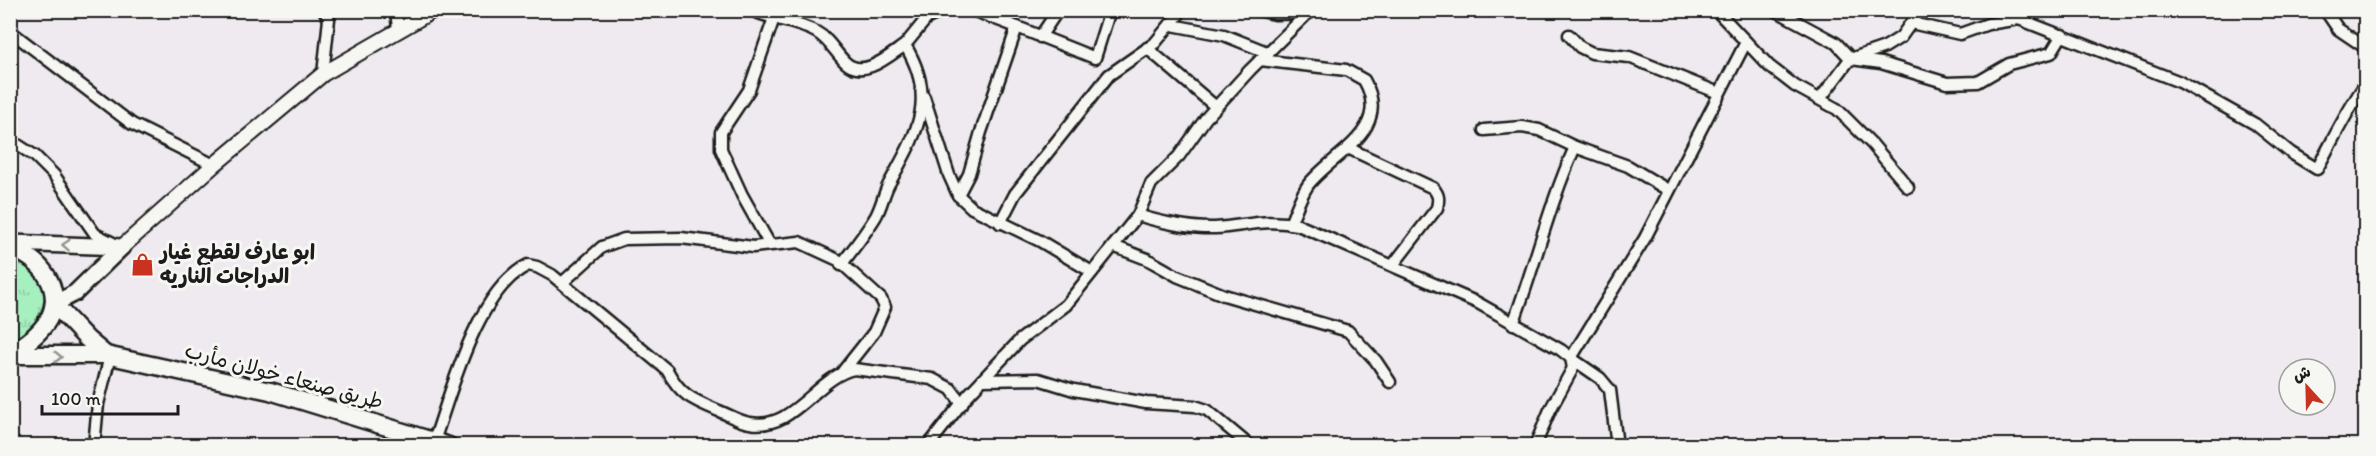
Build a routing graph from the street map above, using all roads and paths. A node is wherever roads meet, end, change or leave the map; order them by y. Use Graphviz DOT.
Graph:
graph roads {
  1 [pos="324,10"];
  2 [pos="396,10"];
  3 [pos="434,10"];
  4 [pos="751,10"];
  5 [pos="946,10"];
  6 [pos="972,10"];
  7 [pos="1058,10"];
  8 [pos="1110,10"];
  9 [pos="1182,10"];
  10 [pos="1258,10"];
  11 [pos="1716,10"];
  12 [pos="1775,10"];
  13 [pos="1920,10"];
  14 [pos="2033,10"];
  15 [pos="2325,10"];
  16 [pos="1310,12"];
  17 [pos="928,14"];
  18 [pos="774,18"];
  19 [pos="2019,19"];
  20 [pos="1911,23"];
  21 [pos="1172,25"];
  22 [pos="1017,27"];
  23 [pos="398,29"];
  24 [pos="10,31"];
  25 [pos="1569,35"];
  26 [pos="2062,35"];
  27 [pos="1040,37"];
  28 [pos="1746,42"];
  29 [pos="905,45"];
  30 [pos="2363,47"];
  31 [pos="1148,48"];
  32 [pos="1265,56"];
  33 [pos="1095,58"];
  34 [pos="1851,59"];
  35 [pos="2366,60"];
  36 [pos="323,74"];
  37 [pos="1109,75"];
  38 [pos="2366,83"];
  39 [pos="1719,93"];
  40 [pos="923,94"];
  41 [pos="1820,99"];
  42 [pos="1216,107"];
  43 [pos="1484,130"];
  44 [pos="10,140"];
  45 [pos="1575,147"];
  46 [pos="1350,149"];
  47 [pos="213,165"];
  48 [pos="1908,187"];
  49 [pos="1668,190"];
  50 [pos="958,195"];
  51 [pos="1138,215"];
  52 [pos="1000,223"];
  53 [pos="1290,224"];
  54 [pos="10,246"];
  55 [pos="770,246"];
  56 [pos="1113,246"];
  57 [pos="122,247"];
  58 [pos="841,264"];
  59 [pos="1393,265"];
  60 [pos="1092,272"];
  61 [pos="562,283"];
  62 [pos="54,304"];
  63 [pos="1513,324"];
  64 [pos="10,355"];
  65 [pos="108,355"];
  66 [pos="1570,358"];
  67 [pos="843,371"];
  68 [pos="982,380"];
  69 [pos="1390,382"];
  70 [pos="962,404"];
  71 [pos="442,443"];
  72 [pos="94,446"];
  73 [pos="928,446"];
  74 [pos="1250,446"];
  75 [pos="1535,446"];
  76 [pos="1617,446"];
  1 -- 36 [label="street"];
  2 -- 23 [label="street"];
  3 -- 23 [label="street"];
  4 -- 18 [label="street"];
  5 -- 17 [label="street"];
  6 -- 22 [label="street"];
  7 -- 27 [label="street"];
  8 -- 33 [label="street"];
  9 -- 21 [label="street"];
  10 -- 16 [label="street"];
  11 -- 28 [label="street"];
  12 -- 34 [label="street"];
  13 -- 20 [label="street"];
  14 -- 19 [label="street"];
  15 -- 30 [label="street"];
  16 -- 32 [label="street"];
  17 -- 29 [label="street"];
  18 -- 29 [label="street"];
  18 -- 55 [label="street"];
  19 -- 20 [label="street"];
  19 -- 26 [label="street"];
  20 -- 34 [label="street"];
  21 -- 31 [label="street"];
  21 -- 32 [label="street"];
  22 -- 27 [label="street"];
  22 -- 50 [label="street"];
  23 -- 36 [label="street"];
  24 -- 47 [label="street"];
  25 -- 39 [label="street"];
  26 -- 34 [label="street"];
  26 -- 38 [label="street"];
  27 -- 33 [label="street"];
  28 -- 39 [label="street"];
  28 -- 41 [label="street"];
  29 -- 40 [label="street"];
  30 -- 35 [label="street"];
  31 -- 37 [label="street"];
  31 -- 42 [label="street"];
  32 -- 42 [label="street"];
  32 -- 46 [label="street"];
  33 -- 37 [label="street"];
  34 -- 41 [label="street"];
  36 -- 47 [label="street"];
  37 -- 52 [label="street"];
  39 -- 49 [label="street"];
  40 -- 50 [label="street"];
  40 -- 58 [label="street"];
  41 -- 48 [label="street"];
  42 -- 51 [label="street"];
  43 -- 45 [label="street"];
  44 -- 57 [label="street"];
  45 -- 49 [label="street"];
  45 -- 63 [label="street"];
  46 -- 53 [label="street"];
  46 -- 59 [label="street"];
  47 -- 57 [label="street"];
  49 -- 66 [label="street"];
  50 -- 52 [label="street"];
  51 -- 53 [label="street"];
  51 -- 56 [label="street"];
  52 -- 60 [label="street"];
  53 -- 59 [label="street"];
  57 -- 54 [label="main road, one-way"];
  54 -- 62 [label="main road"];
  55 -- 58 [label="street"];
  55 -- 61 [label="street"];
  56 -- 60 [label="street"];
  56 -- 69 [label="street"];
  57 -- 62 [label="main road"];
  58 -- 67 [label="street"];
  59 -- 63 [label="street"];
  60 -- 68 [label="street"];
  61 -- 67 [label="street"];
  61 -- 71 [label="street"];
  62 -- 64 [label="main road"];
  62 -- 65 [label="main road"];
  63 -- 66 [label="street"];
  64 -- 65 [label="main road, طريق صنعاء خولان مأرب, one-way"];
  65 -- 71 [label="main road, طريق صنعاء خولان مأرب"];
  65 -- 72 [label="street"];
  66 -- 75 [label="street"];
  66 -- 76 [label="street"];
  67 -- 70 [label="street"];
  68 -- 70 [label="street"];
  68 -- 74 [label="street"];
  70 -- 73 [label="street"];
}
